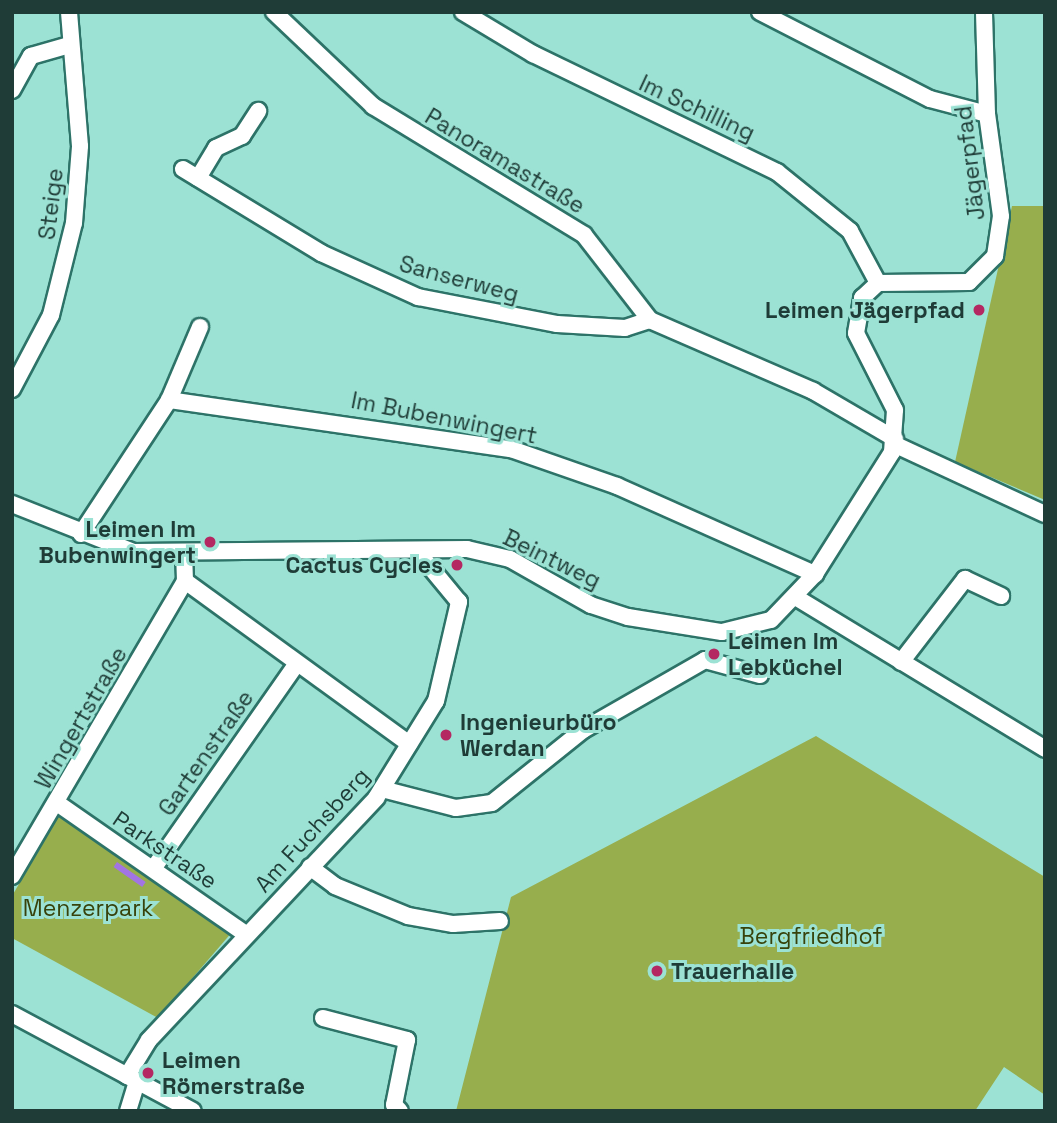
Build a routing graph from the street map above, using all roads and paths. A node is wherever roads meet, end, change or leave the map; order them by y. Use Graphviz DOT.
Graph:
graph roads {
  1 [pos="69,12"];
  2 [pos="274,12"];
  3 [pos="463,12"];
  4 [pos="760,12"];
  5 [pos="984,12"];
  6 [pos="69,45"];
  7 [pos="12,90"];
  8 [pos="258,111"];
  9 [pos="987,114"];
  10 [pos="183,169"];
  11 [pos="198,178"];
  12 [pos="878,283"];
  13 [pos="650,320"];
  14 [pos="200,327"];
  15 [pos="12,389"];
  16 [pos="169,400"];
  17 [pos="895,442"];
  18 [pos="12,504"];
  19 [pos="1045,514"];
  20 [pos="81,534"];
  21 [pos="417,551"];
  22 [pos="184,552"];
  23 [pos="815,574"];
  24 [pos="184,581"];
  25 [pos="1001,596"];
  26 [pos="797,598"];
  27 [pos="901,662"];
  28 [pos="297,663"];
  29 [pos="760,675"];
  30 [pos="1045,728"];
  31 [pos="410,744"];
  32 [pos="1040,745"];
  33 [pos="382,789"];
  34 [pos="57,803"];
  35 [pos="310,867"];
  36 [pos="153,869"];
  37 [pos="12,876"];
  38 [pos="500,921"];
  39 [pos="247,935"];
  40 [pos="12,1014"];
  41 [pos="323,1018"];
  42 [pos="132,1078"];
  43 [pos="128,1111"];
  44 [pos="193,1111"];
  45 [pos="400,1111"];
  1 -- 6 [label="street, Steige"];
  2 -- 13 [label="street, Panoramastraße"];
  3 -- 12 [label="street, Im Schilling"];
  4 -- 9 [label="street"];
  5 -- 9 [label="street, Jägerpfad"];
  6 -- 7 [label="street"];
  6 -- 15 [label="street, Steige"];
  8 -- 11 [label="street"];
  9 -- 12 [label="street, Jägerpfad"];
  10 -- 11 [label="street, Sanserweg"];
  11 -- 13 [label="street, Sanserweg"];
  12 -- 17 [label="street"];
  13 -- 17 [label="street, Panoramastraße"];
  14 -- 16 [label="street"];
  16 -- 20 [label="street"];
  16 -- 23 [label="street, Im Bubenwingert"];
  17 -- 19 [label="street, Panoramastraße"];
  17 -- 23 [label="street, Beintweg"];
  18 -- 20 [label="street, Beintweg"];
  20 -- 22 [label="street, Beintweg"];
  21 -- 22 [label="street, Beintweg"];
  21 -- 26 [label="street, Beintweg"];
  21 -- 31 [label="street, Am Fuchsberg"];
  22 -- 24 [label="street"];
  23 -- 26 [label="street, Beintweg"];
  24 -- 28 [label="street"];
  24 -- 34 [label="street, Wingertstraße"];
  25 -- 27 [label="street"];
  26 -- 27 [label="street"];
  27 -- 32 [label="street"];
  28 -- 31 [label="street"];
  28 -- 36 [label="street, Gartenstraße"];
  29 -- 33 [label="street"];
  30 -- 32 [label="street"];
  31 -- 33 [label="street, Am Fuchsberg"];
  33 -- 35 [label="street, Am Fuchsberg"];
  34 -- 36 [label="street, Parkstraße"];
  34 -- 37 [label="street, Wingertstraße"];
  35 -- 38 [label="street"];
  35 -- 39 [label="street, Am Fuchsberg"];
  36 -- 39 [label="street, Parkstraße"];
  39 -- 42 [label="street, Am Fuchsberg"];
  40 -- 42 [label="street"];
  41 -- 45 [label="street"];
  42 -- 43 [label="street, Am Fuchsberg"];
  42 -- 44 [label="street"];
}
